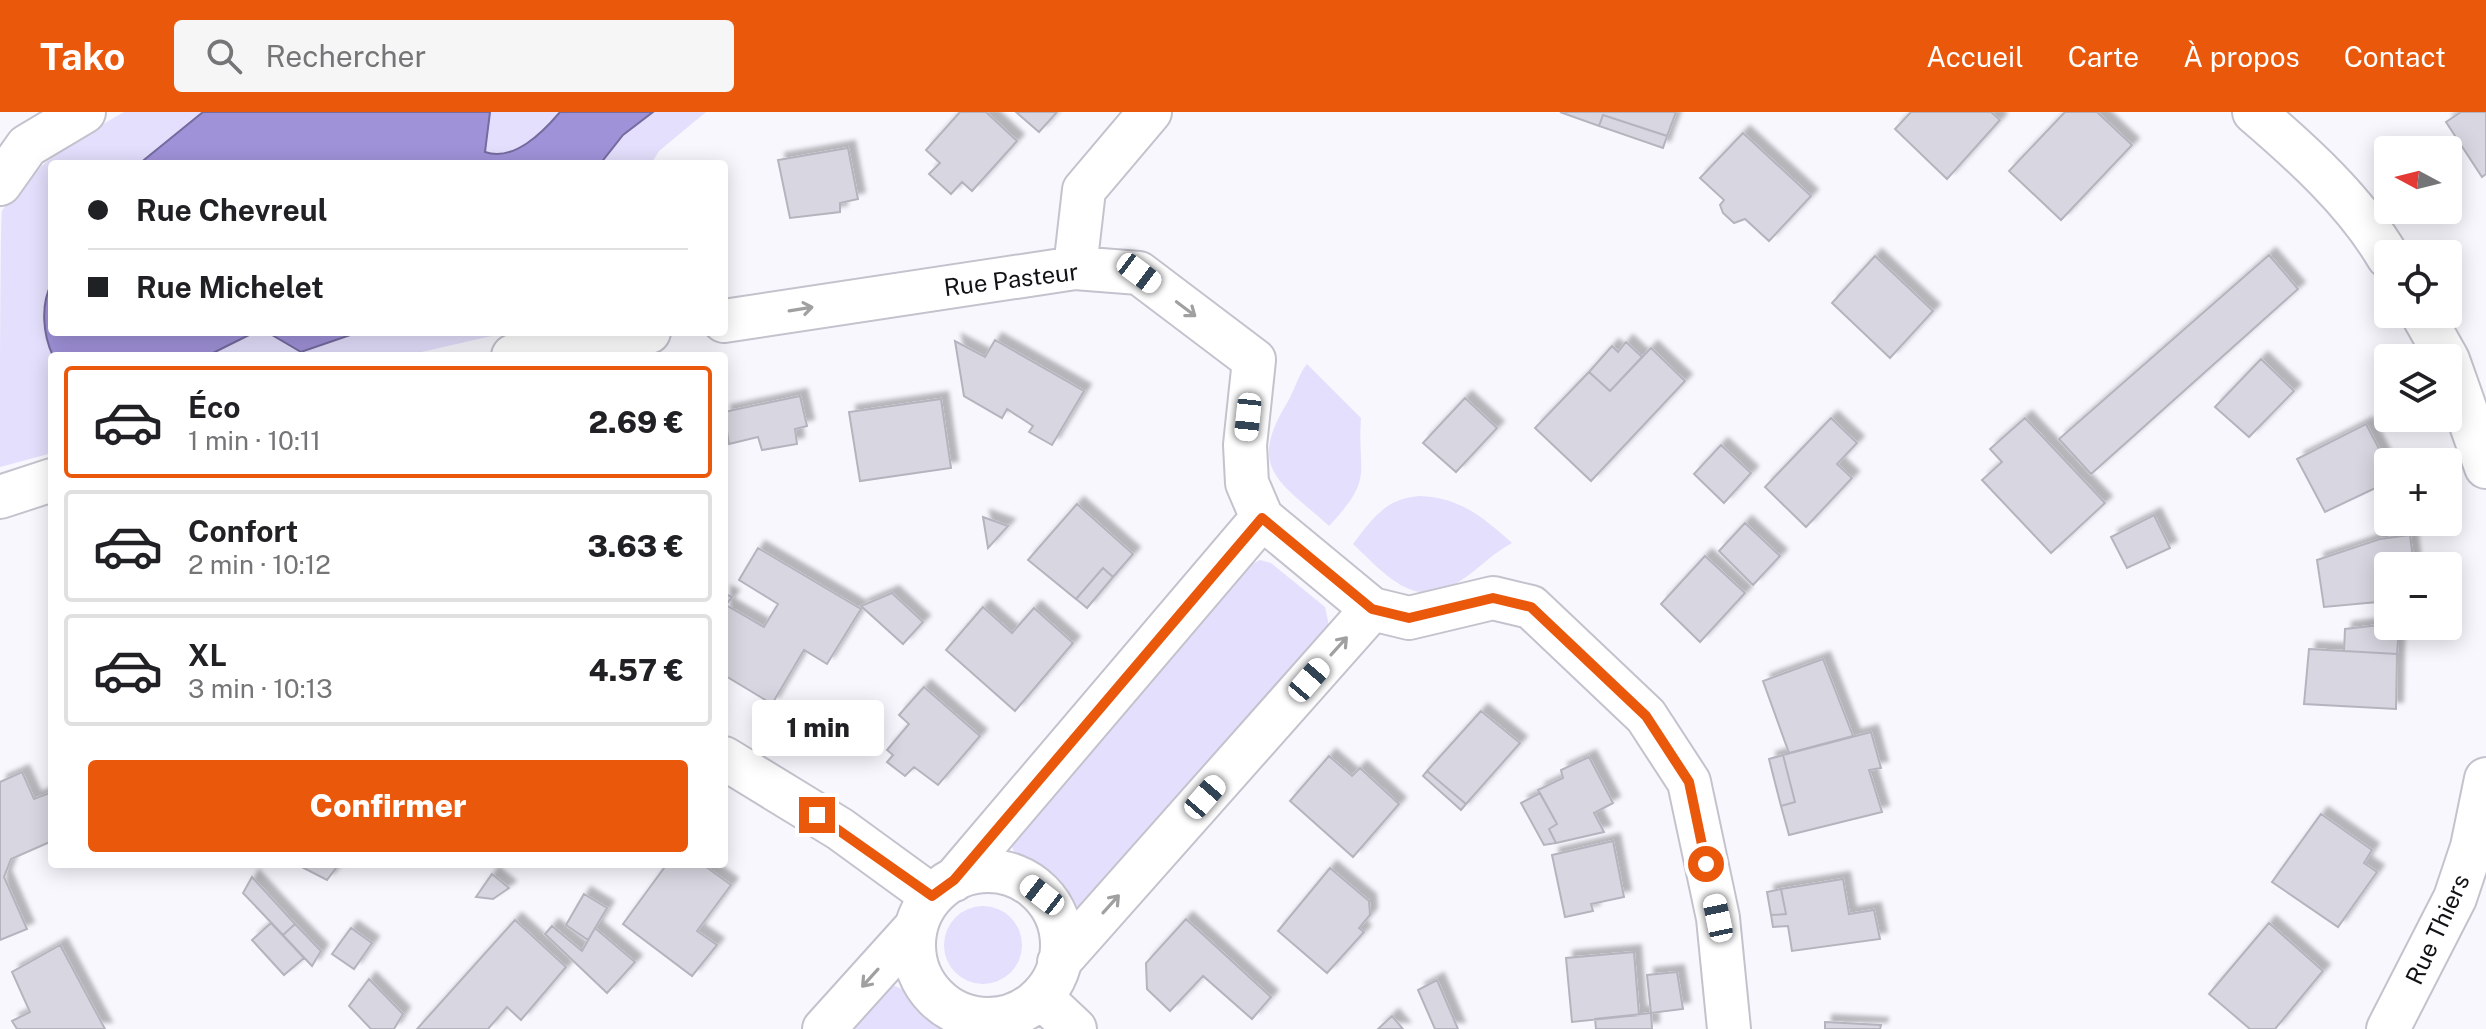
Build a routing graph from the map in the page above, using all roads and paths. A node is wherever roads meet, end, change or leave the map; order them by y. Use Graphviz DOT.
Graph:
graph roads {
  1 [pos="84,112"];
  2 [pos="1150,112"];
  3 [pos="2254,112"];
  4 [pos="0,184"];
  5 [pos="2378,240"];
  6 [pos="1075,268"];
  7 [pos="728,320"];
  8 [pos="626,336"];
  9 [pos="536,352"];
  10 [pos="2462,399"];
  11 [pos="2486,467"];
  12 [pos="48,481"];
  13 [pos="0,497"];
  14 [pos="1262,518"];
  15 [pos="1372,609"];
  16 [pos="728,760"];
  17 [pos="2486,779"];
  18 [pos="934,901"];
  19 [pos="2471,903"];
  20 [pos="1029,1001"];
  21 [pos="824,1029"];
  22 [pos="1075,1029"];
  23 [pos="1729,1029"];
  24 [pos="2388,1029"];
  1 -- 4 [label="street"];
  2 -- 6 [label="street"];
  3 -- 5 [label="street"];
  7 -- 6 [label="street, Rue Pasteur, one-way"];
  6 -- 14 [label="street, Rue Pasteur, one-way"];
  8 -- 9 [label="street"];
  10 -- 11 [label="street"];
  12 -- 13 [label="street"];
  14 -- 15 [label="street"];
  14 -- 18 [label="street"];
  20 -- 15 [label="street, one-way"];
  15 -- 23 [label="street"];
  16 -- 18 [label="street"];
  17 -- 19 [label="street, Rue Thiers"];
  18 -- 20 [label="street"];
  18 -- 20 [label="street"];
  18 -- 21 [label="street, one-way"];
  19 -- 24 [label="street, Rue Thiers"];
  20 -- 22 [label="street"];
}
